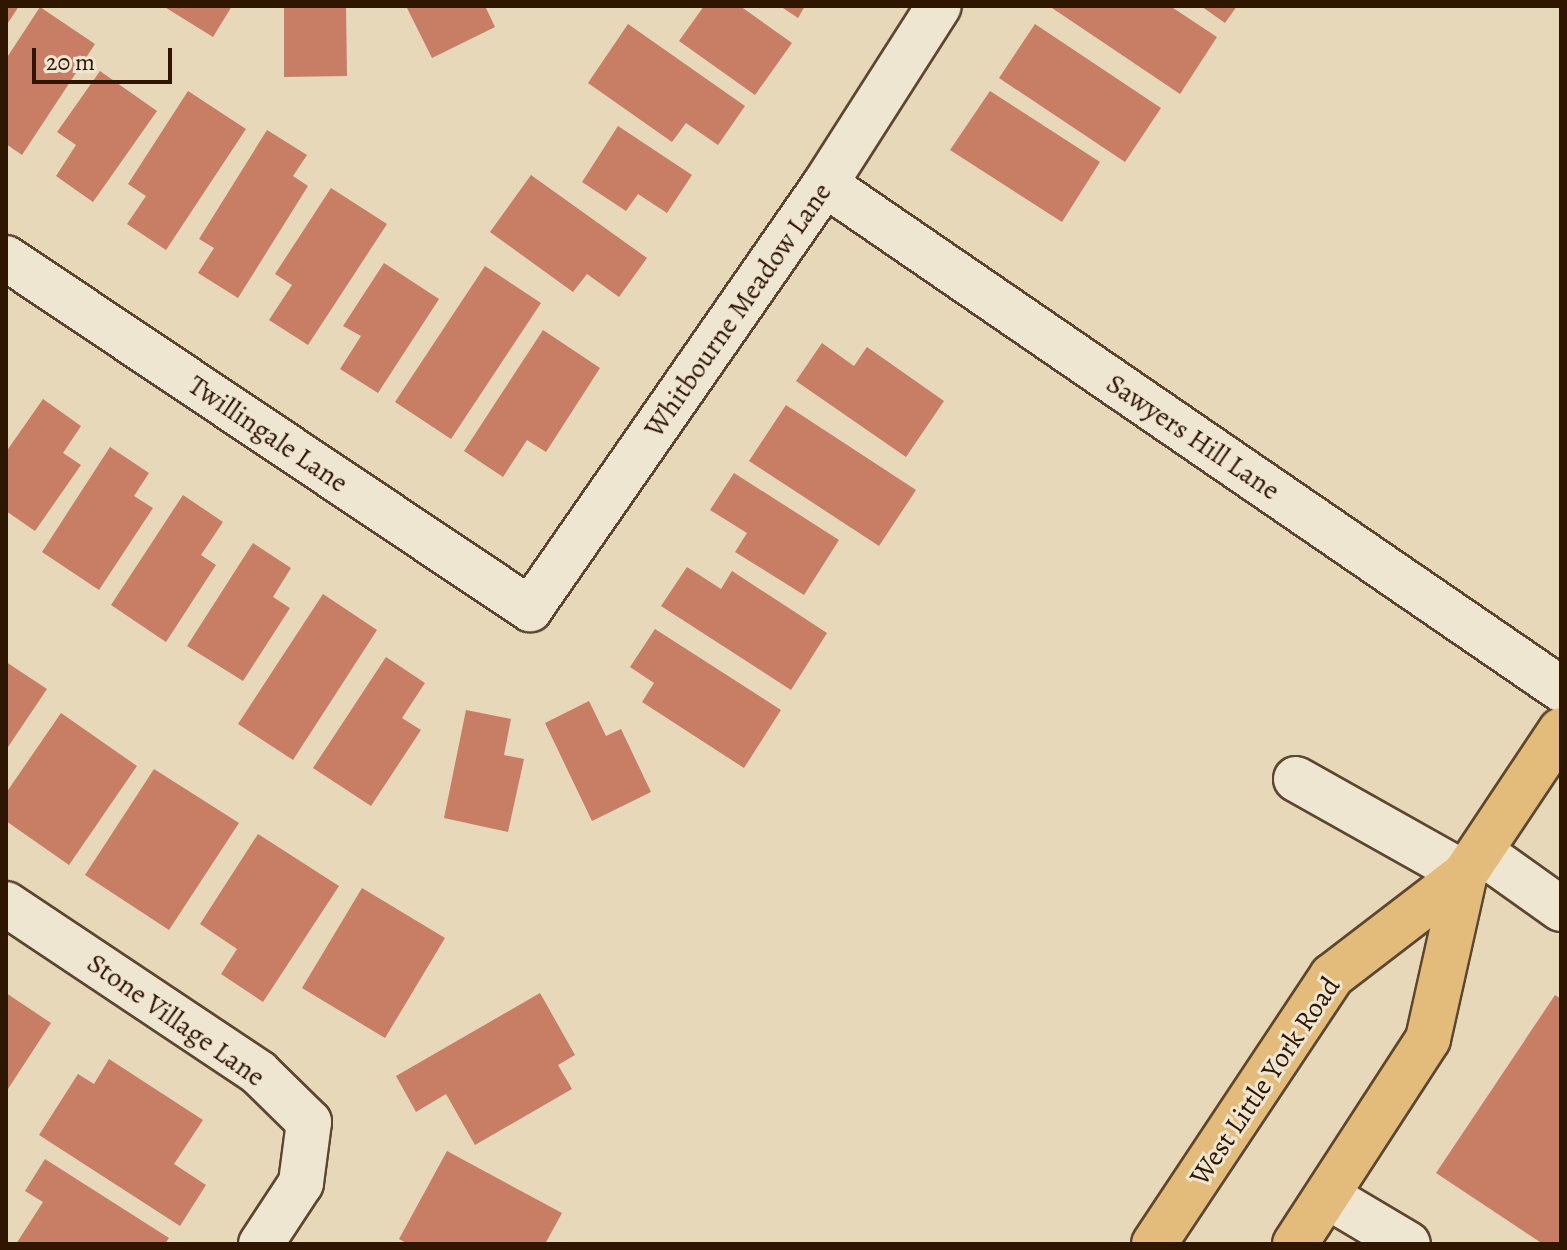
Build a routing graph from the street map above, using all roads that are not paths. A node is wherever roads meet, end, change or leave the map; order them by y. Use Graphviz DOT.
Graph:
graph roads {
  1 [pos="939,6"];
  2 [pos="825,184"];
  3 [pos="6,258"];
  4 [pos="530,609"];
  5 [pos="1561,689"];
  6 [pos="1555,753"];
  7 [pos="1296,779"];
  8 [pos="1473,863"];
  9 [pos="6,904"];
  10 [pos="1561,909"];
  11 [pos="1327,1196"];
  12 [pos="261,1244"];
  13 [pos="1154,1244"];
  14 [pos="1295,1244"];
  15 [pos="1408,1244"];
  1 -- 2 [label="street, Whitbourne Meadow Lane"];
  2 -- 4 [label="street, Whitbourne Meadow Lane"];
  2 -- 5 [label="street, Sawyers Hill Lane"];
  3 -- 4 [label="street, Twillingale Lane"];
  6 -- 8 [label="main road, West Little York Road"];
  7 -- 8 [label="street"];
  8 -- 10 [label="street"];
  8 -- 11 [label="main road, West Little York Road"];
  8 -- 13 [label="main road, West Little York Road"];
  9 -- 12 [label="street, Stone Village Lane"];
  11 -- 14 [label="main road, West Little York Road"];
  11 -- 15 [label="street"];
}
